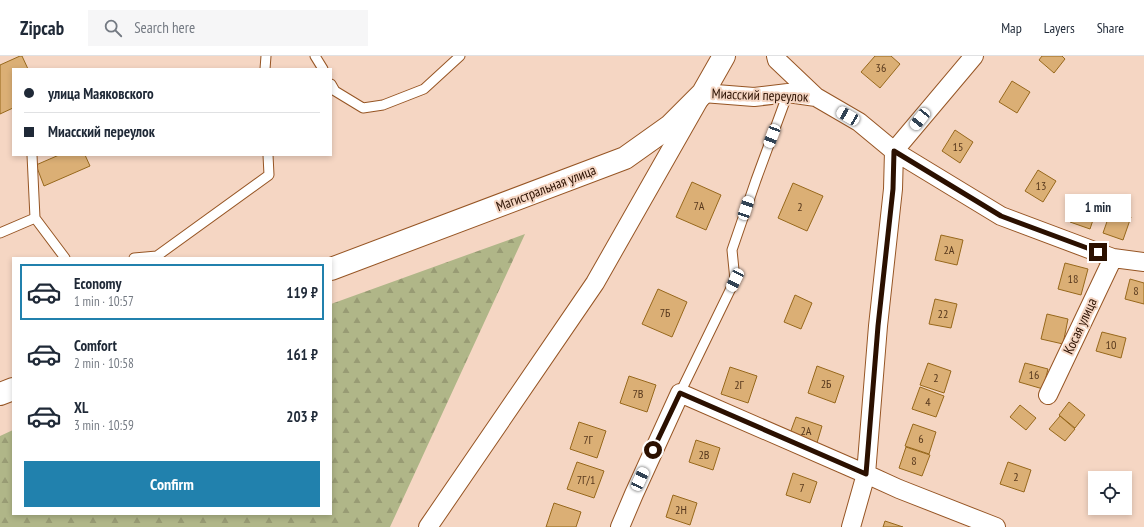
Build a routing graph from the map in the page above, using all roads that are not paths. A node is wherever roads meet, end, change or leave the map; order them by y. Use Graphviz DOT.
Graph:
graph roads {
  1 [pos="266,56"];
  2 [pos="315,56"];
  3 [pos="460,56"];
  4 [pos="724,56"];
  5 [pos="776,56"];
  6 [pos="974,56"];
  7 [pos="265,68"];
  8 [pos="322,68"];
  9 [pos="332,86"];
  10 [pos="703,93"];
  11 [pos="788,93"];
  12 [pos="816,97"];
  13 [pos="894,151"];
  14 [pos="32,156"];
  15 [pos="268,156"];
  16 [pos="35,218"];
  17 [pos="0,233"];
  18 [pos="64,257"];
  19 [pos="146,257"];
  20 [pos="1113,258"];
  21 [pos="1144,262"];
  22 [pos="332,269"];
  23 [pos="12,389"];
  24 [pos="680,393"];
  25 [pos="0,394"];
  26 [pos="1048,395"];
  27 [pos="866,474"];
  28 [pos="428,527"];
  29 [pos="620,527"];
  30 [pos="851,527"];
  31 [pos="996,527"];
  1 -- 7 [label="lane"];
  2 -- 8 [label="lane"];
  3 -- 9 [label="lane"];
  4 -- 10 [label="street, Магистральная улица"];
  5 -- 12 [label="street, Миасский переулок"];
  6 -- 13 [label="street"];
  10 -- 11 [label="street, Миасский переулок"];
  10 -- 22 [label="street, Магистральная улица"];
  10 -- 28 [label="street"];
  11 -- 12 [label="street, Миасский переулок"];
  11 -- 24 [label="lane"];
  12 -- 13 [label="street, Миасский переулок"];
  13 -- 20 [label="street, Миасский переулок"];
  13 -- 27 [label="street"];
  14 -- 16 [label="lane"];
  15 -- 19 [label="lane"];
  16 -- 17 [label="lane"];
  16 -- 18 [label="lane"];
  20 -- 21 [label="street, Миасский переулок"];
  20 -- 26 [label="street, Косая улица"];
  23 -- 25 [label="street"];
  24 -- 27 [label="street"];
  24 -- 29 [label="street"];
  27 -- 30 [label="street"];
  27 -- 31 [label="street"];
}
